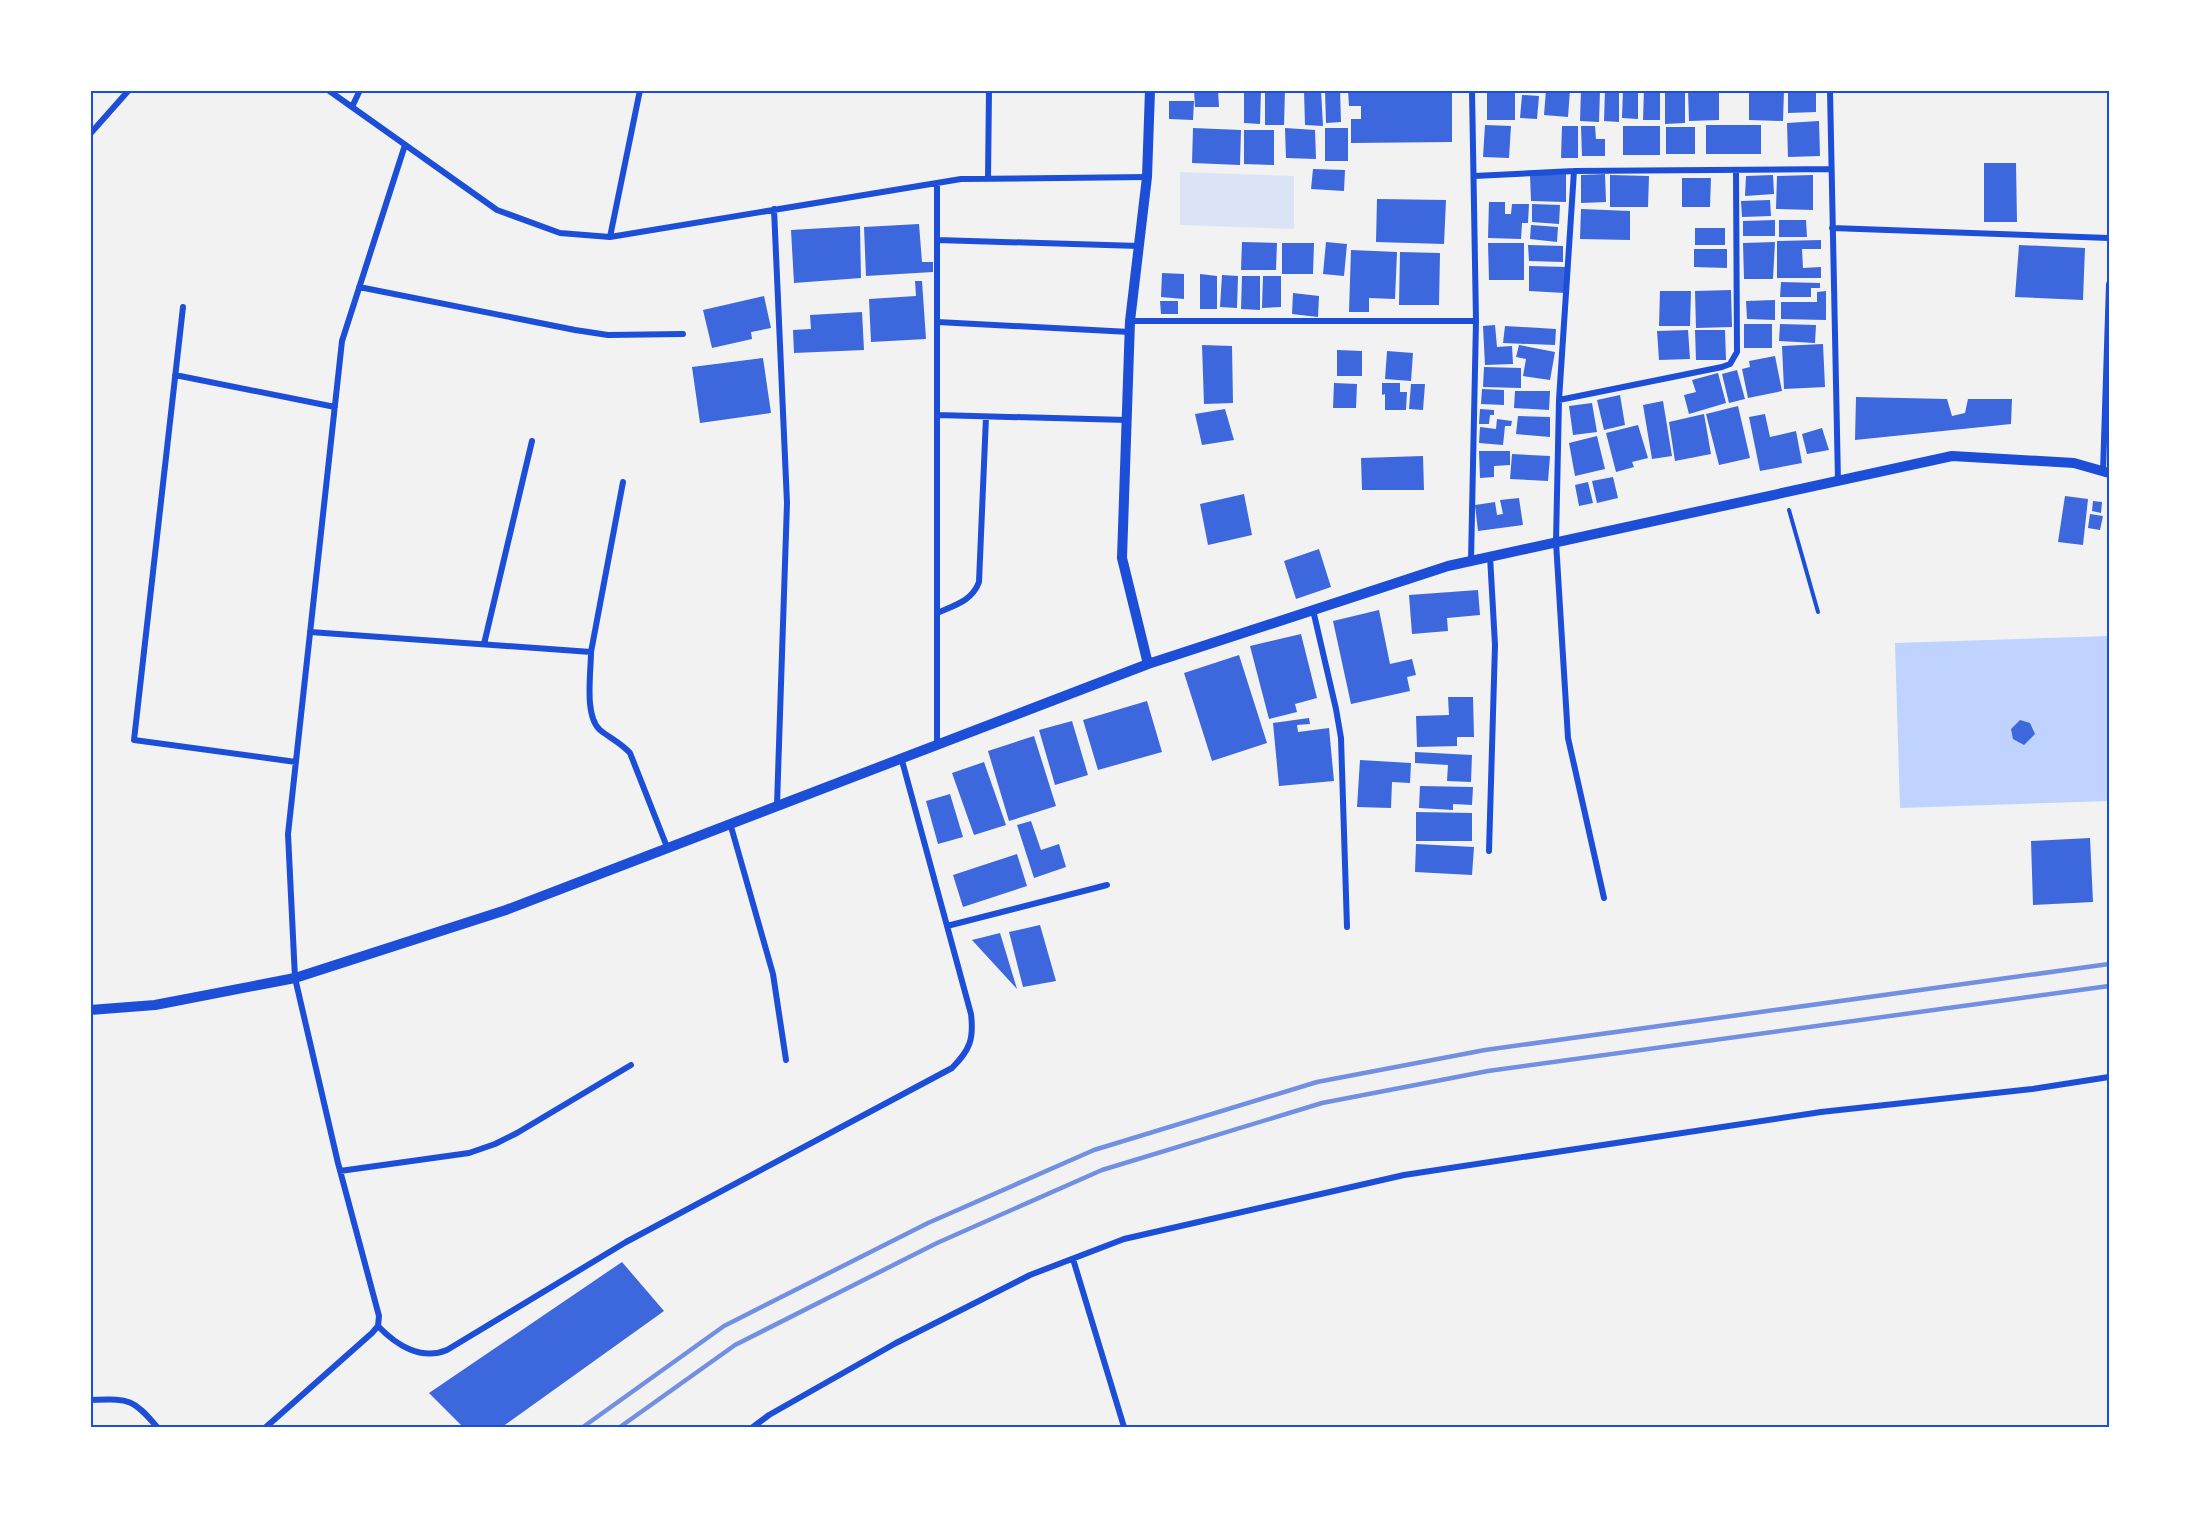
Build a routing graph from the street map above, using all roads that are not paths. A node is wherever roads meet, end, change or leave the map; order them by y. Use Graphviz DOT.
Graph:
graph roads {
  1 [pos="129,90"];
  2 [pos="328,90"];
  3 [pos="360,90"];
  4 [pos="640,90"];
  5 [pos="989,90"];
  6 [pos="1150,90"];
  7 [pos="1472,90"];
  8 [pos="1830,90"];
  9 [pos="352,107"];
  10 [pos="90,134"];
  11 [pos="405,145"];
  12 [pos="1831,169"];
  13 [pos="1736,170"];
  14 [pos="1574,171"];
  15 [pos="1474,176"];
  16 [pos="1147,177"];
  17 [pos="988,179"];
  18 [pos="937,184"];
  19 [pos="774,209"];
  20 [pos="1832,228"];
  21 [pos="610,237"];
  22 [pos="2109,238"];
  23 [pos="936,240"];
  24 [pos="1139,246"];
  25 [pos="2109,284"];
  26 [pos="359,287"];
  27 [pos="183,307"];
  28 [pos="1476,321"];
  29 [pos="937,322"];
  30 [pos="1130,326"];
  31 [pos="682,334"];
  32 [pos="175,375"];
  33 [pos="1559,400"];
  34 [pos="335,407"];
  35 [pos="937,415"];
  36 [pos="986,417"];
  37 [pos="1127,420"];
  38 [pos="532,441"];
  39 [pos="2106,472"];
  40 [pos="1838,480"];
  41 [pos="623,483"];
  42 [pos="1556,542"];
  43 [pos="1490,556"];
  44 [pos="1472,561"];
  45 [pos="1312,610"];
  46 [pos="938,613"];
  47 [pos="310,632"];
  48 [pos="484,644"];
  49 [pos="591,652"];
  50 [pos="1148,664"];
  51 [pos="937,743"];
  52 [pos="901,757"];
  53 [pos="296,762"];
  54 [pos="777,805"];
  55 [pos="730,823"];
  56 [pos="667,847"];
  57 [pos="1489,851"];
  58 [pos="1107,885"];
  59 [pos="1604,898"];
  60 [pos="947,926"];
  61 [pos="1347,927"];
  62 [pos="295,978"];
  63 [pos="90,1010"];
  64 [pos="786,1060"];
  65 [pos="631,1065"];
  66 [pos="2109,1077"];
  67 [pos="340,1172"];
  68 [pos="1073,1259"];
  69 [pos="378,1326"];
  70 [pos="90,1400"];
  71 [pos="157,1427"];
  72 [pos="266,1427"];
  73 [pos="753,1427"];
  74 [pos="1125,1427"];
  1 -- 10 [label="street"];
  2 -- 9 [label="street"];
  3 -- 9 [label="street"];
  4 -- 21 [label="street"];
  5 -- 17 [label="street"];
  6 -- 16 [label="street"];
  7 -- 15 [label="street"];
  8 -- 12 [label="street"];
  9 -- 11 [label="street"];
  11 -- 21 [label="street"];
  11 -- 26 [label="street"];
  12 -- 13 [label="street"];
  12 -- 20 [label="street"];
  13 -- 14 [label="street"];
  13 -- 33 [label="street"];
  14 -- 15 [label="street"];
  14 -- 33 [label="street"];
  15 -- 28 [label="street"];
  16 -- 17 [label="street"];
  16 -- 24 [label="street"];
  17 -- 18 [label="street"];
  18 -- 19 [label="street"];
  18 -- 23 [label="street"];
  19 -- 21 [label="street"];
  19 -- 54 [label="street"];
  20 -- 22 [label="street"];
  20 -- 40 [label="street"];
  23 -- 24 [label="street"];
  23 -- 29 [label="street"];
  24 -- 30 [label="street"];
  25 -- 39 [label="street"];
  26 -- 31 [label="street"];
  26 -- 34 [label="street"];
  27 -- 32 [label="street"];
  28 -- 30 [label="street"];
  28 -- 44 [label="street"];
  29 -- 30 [label="street"];
  29 -- 35 [label="street"];
  30 -- 37 [label="street"];
  32 -- 34 [label="street"];
  32 -- 53 [label="street"];
  33 -- 42 [label="street"];
  34 -- 47 [label="street"];
  35 -- 36 [label="street"];
  35 -- 46 [label="street"];
  36 -- 37 [label="street"];
  36 -- 46 [label="street"];
  37 -- 50 [label="street"];
  38 -- 48 [label="street"];
  39 -- 40 [label="street"];
  40 -- 42 [label="street"];
  41 -- 49 [label="street"];
  42 -- 43 [label="street"];
  42 -- 59 [label="street"];
  43 -- 44 [label="street"];
  43 -- 57 [label="street"];
  44 -- 45 [label="street"];
  45 -- 50 [label="street"];
  45 -- 61 [label="street"];
  46 -- 51 [label="street"];
  47 -- 48 [label="street"];
  47 -- 53 [label="street"];
  48 -- 49 [label="street"];
  49 -- 56 [label="street"];
  50 -- 51 [label="street"];
  51 -- 52 [label="street"];
  52 -- 54 [label="street"];
  52 -- 60 [label="street"];
  53 -- 62 [label="street"];
  54 -- 55 [label="street"];
  55 -- 56 [label="street"];
  55 -- 64 [label="street"];
  56 -- 62 [label="street"];
  58 -- 60 [label="street"];
  60 -- 69 [label="street"];
  62 -- 63 [label="street"];
  62 -- 67 [label="street"];
  65 -- 67 [label="street"];
  66 -- 68 [label="street"];
  67 -- 69 [label="street"];
  68 -- 73 [label="street"];
  68 -- 74 [label="street"];
  69 -- 72 [label="street"];
  70 -- 71 [label="street"];
}
